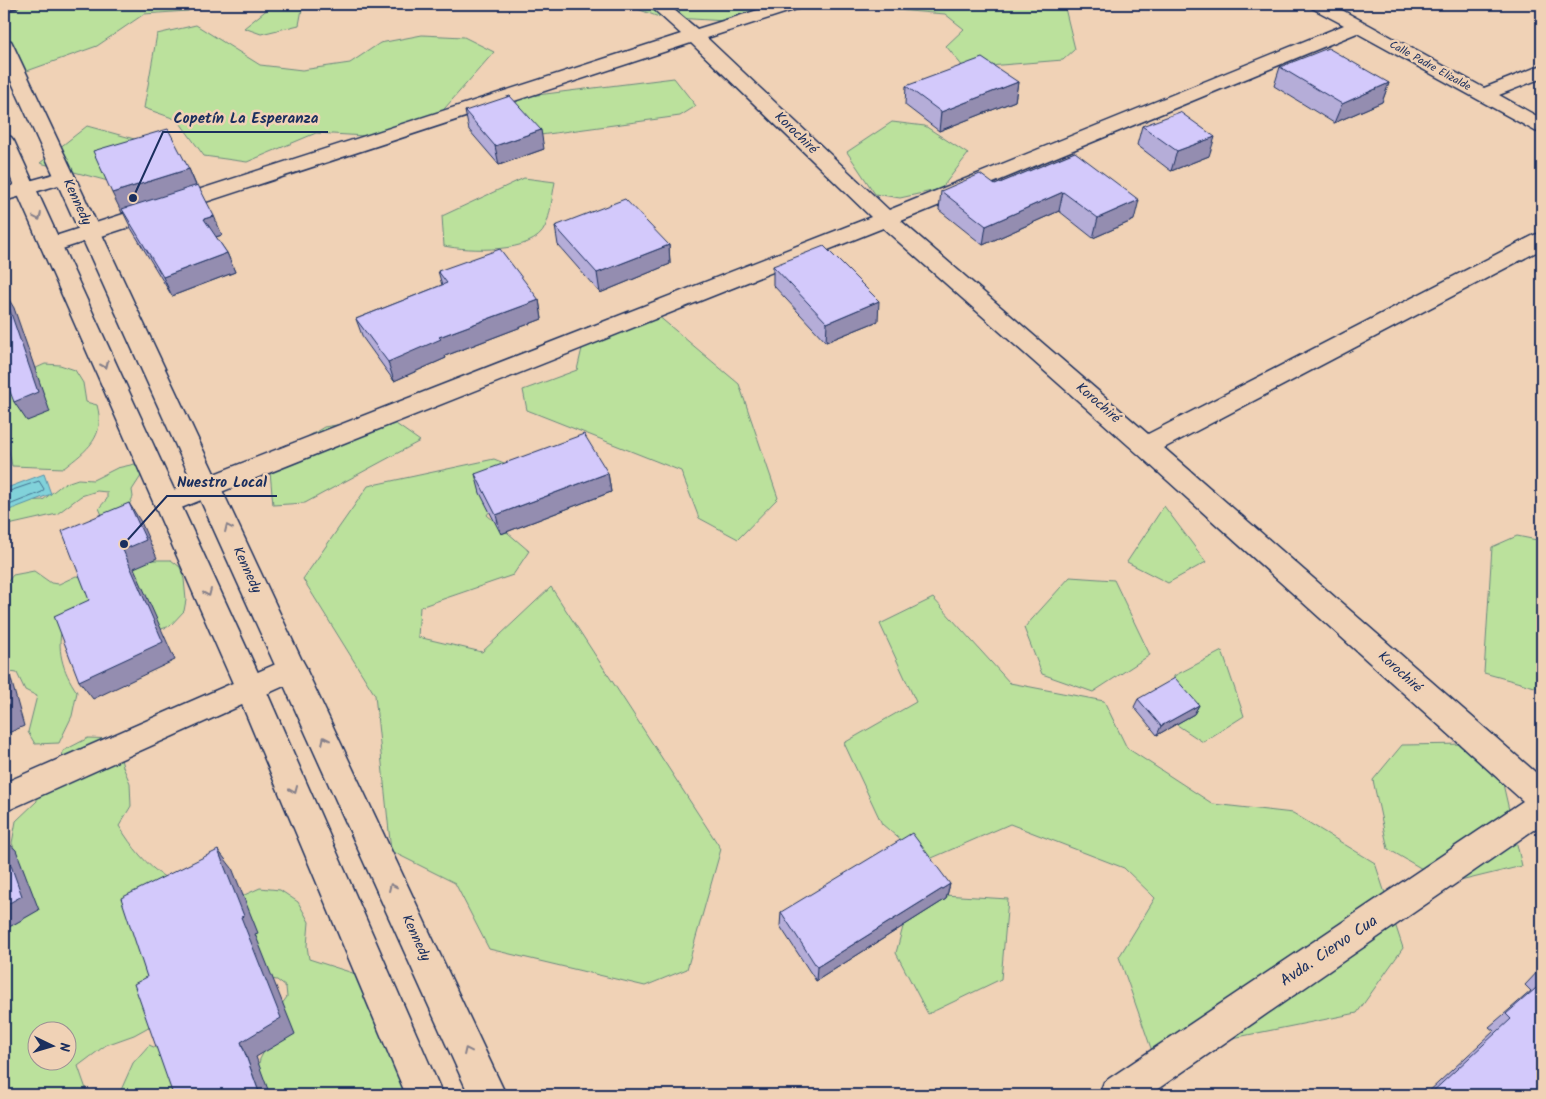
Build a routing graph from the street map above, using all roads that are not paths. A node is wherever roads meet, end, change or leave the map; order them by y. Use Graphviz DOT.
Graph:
graph roads {
  1 [pos="10,4"];
  2 [pos="657,4"];
  3 [pos="794,4"];
  4 [pos="1318,4"];
  5 [pos="4,5"];
  6 [pos="1358,26"];
  7 [pos="693,35"];
  8 [pos="4,45"];
  9 [pos="1542,71"];
  10 [pos="1483,95"];
  11 [pos="1542,127"];
  12 [pos="4,141"];
  13 [pos="65,176"];
  14 [pos="14,192"];
  15 [pos="886,219"];
  16 [pos="91,234"];
  17 [pos="1542,240"];
  18 [pos="51,245"];
  19 [pos="1146,446"];
  20 [pos="209,487"];
  21 [pos="167,503"];
  22 [pos="292,669"];
  23 [pos="250,688"];
  24 [pos="4,798"];
  25 [pos="1542,798"];
  26 [pos="1542,806"];
  27 [pos="425,1095"];
  28 [pos="488,1095"];
  29 [pos="1117,1095"];
  1 -- 5 [label="lane"];
  2 -- 7 [label="street, Korochiré"];
  3 -- 7 [label="street"];
  4 -- 6 [label="street, Calle Padre Elizalde"];
  6 -- 10 [label="street, Calle Padre Elizalde"];
  6 -- 15 [label="street"];
  7 -- 15 [label="street, Korochiré"];
  7 -- 16 [label="street"];
  8 -- 13 [label="street, Kennedy"];
  9 -- 10 [label="street"];
  10 -- 11 [label="street, Calle Padre Elizalde"];
  12 -- 14 [label="street"];
  13 -- 14 [label="street"];
  13 -- 16 [label="street, Kennedy"];
  14 -- 18 [label="street, one-way"];
  15 -- 19 [label="street, Korochiré"];
  15 -- 20 [label="street"];
  16 -- 18 [label="street"];
  16 -- 20 [label="street, Kennedy"];
  17 -- 19 [label="street"];
  18 -- 21 [label="street, one-way"];
  19 -- 25 [label="street, Korochiré"];
  20 -- 21 [label="street"];
  22 -- 20 [label="street, Kennedy, one-way"];
  21 -- 23 [label="street, one-way"];
  22 -- 23 [label="street"];
  28 -- 22 [label="street, Kennedy, one-way"];
  23 -- 24 [label="street"];
  23 -- 27 [label="street, one-way"];
  26 -- 29 [label="street, Avda. Ciervo Cua"];
}
